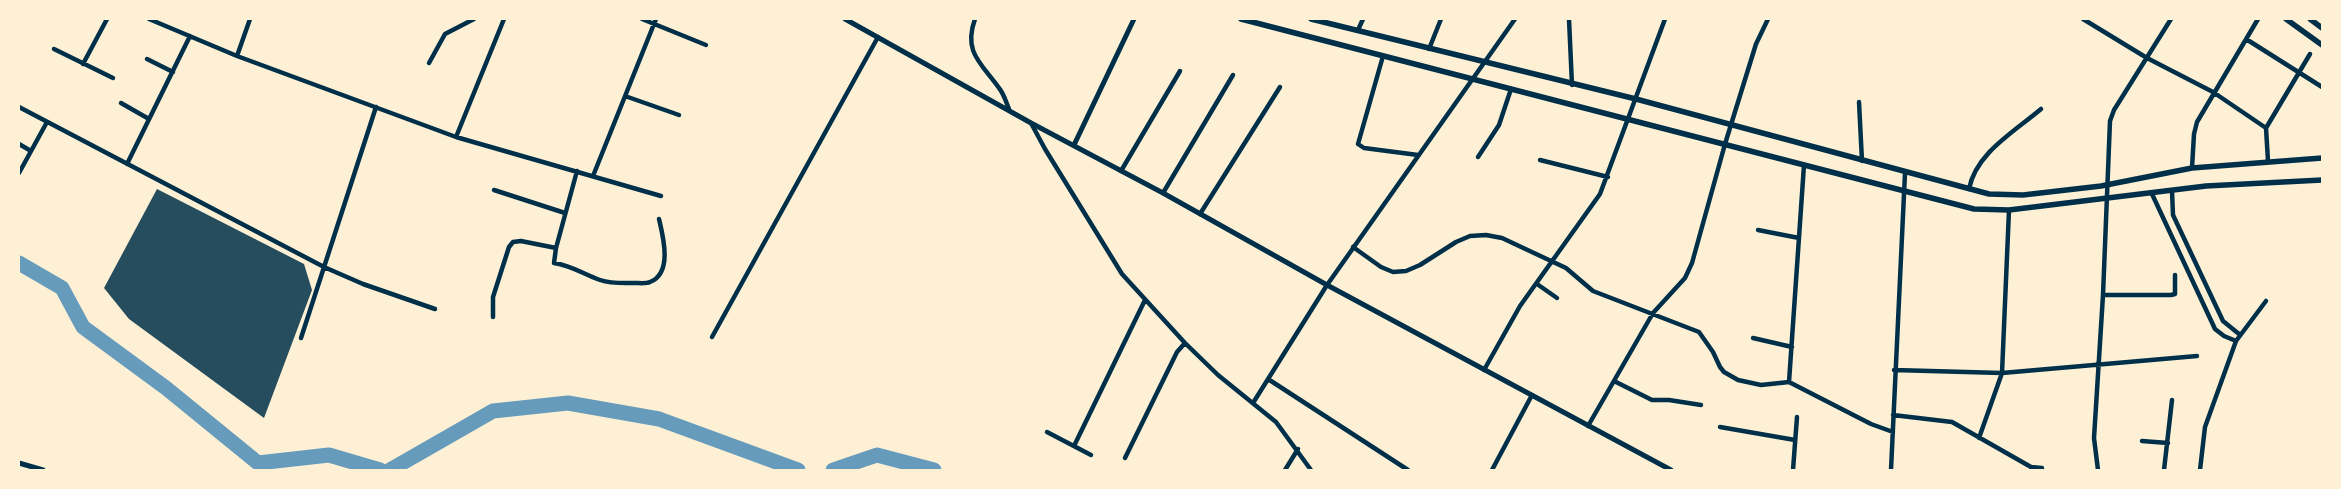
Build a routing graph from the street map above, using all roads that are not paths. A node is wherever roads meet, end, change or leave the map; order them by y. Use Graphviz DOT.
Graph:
graph roads {
  1 [pos="107,19"];
  2 [pos="149,19"];
  3 [pos="250,19"];
  4 [pos="474,19"];
  5 [pos="504,19"];
  6 [pos="642,19"];
  7 [pos="845,19"];
  8 [pos="975,19"];
  9 [pos="1134,19"];
  10 [pos="1241,19"];
  11 [pos="1312,19"];
  12 [pos="1363,19"];
  13 [pos="1441,19"];
  14 [pos="1515,19"];
  15 [pos="1569,19"];
  16 [pos="1665,19"];
  17 [pos="1768,19"];
  18 [pos="2083,19"];
  19 [pos="2171,19"];
  20 [pos="2258,19"];
  21 [pos="2286,19"];
  22 [pos="2310,19"];
  23 [pos="655,21"];
  24 [pos="2322,28"];
  25 [pos="1358,30"];
  26 [pos="190,36"];
  27 [pos="878,37"];
  28 [pos="2246,39"];
  29 [pos="706,45"];
  30 [pos="2322,45"];
  31 [pos="54,49"];
  32 [pos="1429,49"];
  33 [pos="2310,54"];
  34 [pos="237,56"];
  35 [pos="1383,56"];
  36 [pos="2147,58"];
  37 [pos="147,59"];
  38 [pos="1482,62"];
  39 [pos="429,63"];
  40 [pos="83,64"];
  41 [pos="1180,71"];
  42 [pos="2299,71"];
  43 [pos="173,72"];
  44 [pos="1233,75"];
  45 [pos="113,78"];
  46 [pos="1471,79"];
  47 [pos="1572,84"];
  48 [pos="1280,87"];
  49 [pos="2322,87"];
  50 [pos="1511,89"];
  51 [pos="2213,92"];
  52 [pos="625,96"];
  53 [pos="1636,99"];
  54 [pos="1859,102"];
  55 [pos="122,103"];
  56 [pos="19,107"];
  57 [pos="376,107"];
  58 [pos="1009,109"];
  59 [pos="2040,110"];
  60 [pos="679,115"];
  61 [pos="149,119"];
  62 [pos="1630,119"];
  63 [pos="48,122"];
  64 [pos="1031,123"];
  65 [pos="1731,125"];
  66 [pos="2266,128"];
  67 [pos="456,137"];
  68 [pos="19,144"];
  69 [pos="1724,144"];
  70 [pos="1074,145"];
  71 [pos="32,151"];
  72 [pos="1418,155"];
  73 [pos="1478,158"];
  74 [pos="2322,158"];
  75 [pos="1540,160"];
  76 [pos="1862,161"];
  77 [pos="2268,161"];
  78 [pos="127,164"];
  79 [pos="1804,165"];
  80 [pos="2192,168"];
  81 [pos="577,171"];
  82 [pos="1120,171"];
  83 [pos="19,173"];
  84 [pos="1905,173"];
  85 [pos="593,176"];
  86 [pos="1608,177"];
  87 [pos="2322,180"];
  88 [pos="2108,185"];
  89 [pos="1969,189"];
  90 [pos="494,190"];
  91 [pos="1163,192"];
  92 [pos="1905,192"];
  93 [pos="2172,192"];
  94 [pos="2152,194"];
  95 [pos="661,196"];
  96 [pos="2108,199"];
  97 [pos="2009,210"];
  98 [pos="565,213"];
  99 [pos="1200,214"];
  100 [pos="659,219"];
  101 [pos="1758,230"];
  102 [pos="1799,238"];
  103 [pos="1353,247"];
  104 [pos="556,248"];
  105 [pos="1552,261"];
  106 [pos="324,267"];
  107 [pos="2175,275"];
  108 [pos="1537,284"];
  109 [pos="1327,285"];
  110 [pos="2103,295"];
  111 [pos="1557,298"];
  112 [pos="1145,300"];
  113 [pos="2266,301"];
  114 [pos="435,309"];
  115 [pos="1653,314"];
  116 [pos="493,317"];
  117 [pos="2239,334"];
  118 [pos="712,337"];
  119 [pos="301,338"];
  120 [pos="1753,338"];
  121 [pos="2236,341"];
  122 [pos="1184,342"];
  123 [pos="1792,348"];
  124 [pos="2197,356"];
  125 [pos="2099,366"];
  126 [pos="1484,370"];
  127 [pos="1894,370"];
  128 [pos="2002,374"];
  129 [pos="1268,379"];
  130 [pos="1614,381"];
  131 [pos="1789,382"];
  132 [pos="1532,395"];
  133 [pos="2172,400"];
  134 [pos="1253,403"];
  135 [pos="1701,405"];
  136 [pos="1893,415"];
  137 [pos="1796,417"];
  138 [pos="1588,426"];
  139 [pos="1720,427"];
  140 [pos="1047,432"];
  141 [pos="1893,432"];
  142 [pos="1979,438"];
  143 [pos="1795,440"];
  144 [pos="2142,441"];
  145 [pos="2168,443"];
  146 [pos="1074,446"];
  147 [pos="1298,449"];
  148 [pos="1091,455"];
  149 [pos="1125,458"];
  150 [pos="19,463"];
  151 [pos="2042,468"];
  152 [pos="43,470"];
  153 [pos="1285,470"];
  154 [pos="1311,470"];
  155 [pos="1408,470"];
  156 [pos="1492,470"];
  157 [pos="1671,470"];
  158 [pos="1793,470"];
  159 [pos="1891,470"];
  160 [pos="2098,470"];
  161 [pos="2164,470"];
  162 [pos="2200,470"];
  1 -- 40 [label="street"];
  2 -- 26 [label="street"];
  3 -- 34 [label="street"];
  4 -- 39 [label="street"];
  5 -- 67 [label="street"];
  6 -- 23 [label="street"];
  7 -- 27 [label="street"];
  8 -- 58 [label="street"];
  9 -- 70 [label="street"];
  10 -- 35 [label="main road"];
  11 -- 25 [label="main road"];
  12 -- 25 [label="street"];
  13 -- 32 [label="street"];
  14 -- 38 [label="street"];
  15 -- 47 [label="street"];
  16 -- 53 [label="street"];
  17 -- 65 [label="street"];
  18 -- 36 [label="street"];
  19 -- 36 [label="street"];
  20 -- 28 [label="street"];
  21 -- 30 [label="main road"];
  22 -- 24 [label="main road"];
  23 -- 29 [label="street"];
  23 -- 52 [label="street"];
  25 -- 32 [label="main road"];
  26 -- 34 [label="street"];
  26 -- 43 [label="street"];
  27 -- 58 [label="street"];
  27 -- 118 [label="street"];
  28 -- 42 [label="street"];
  28 -- 51 [label="street"];
  31 -- 40 [label="street"];
  32 -- 38 [label="main road"];
  33 -- 42 [label="street"];
  34 -- 57 [label="street"];
  35 -- 46 [label="main road"];
  35 -- 72 [label="street"];
  36 -- 51 [label="street"];
  36 -- 88 [label="street"];
  37 -- 43 [label="street"];
  38 -- 46 [label="street"];
  38 -- 47 [label="main road"];
  40 -- 45 [label="street"];
  41 -- 82 [label="street"];
  42 -- 49 [label="street"];
  42 -- 66 [label="street"];
  43 -- 61 [label="street"];
  44 -- 91 [label="street"];
  46 -- 50 [label="main road"];
  46 -- 72 [label="street"];
  47 -- 53 [label="main road"];
  48 -- 99 [label="street"];
  50 -- 62 [label="main road"];
  50 -- 73 [label="street"];
  51 -- 66 [label="street"];
  51 -- 80 [label="street"];
  52 -- 60 [label="street"];
  52 -- 85 [label="street"];
  53 -- 62 [label="street"];
  53 -- 65 [label="main road"];
  54 -- 76 [label="street"];
  55 -- 61 [label="street"];
  56 -- 63 [label="street"];
  57 -- 67 [label="street"];
  57 -- 106 [label="street"];
  58 -- 64 [label="street"];
  59 -- 89 [label="street"];
  61 -- 78 [label="street"];
  62 -- 69 [label="main road"];
  62 -- 86 [label="street"];
  63 -- 71 [label="street"];
  63 -- 78 [label="street"];
  64 -- 70 [label="street"];
  64 -- 112 [label="street"];
  65 -- 69 [label="street"];
  65 -- 76 [label="main road"];
  66 -- 77 [label="street"];
  67 -- 81 [label="street"];
  68 -- 71 [label="street"];
  69 -- 79 [label="main road"];
  69 -- 115 [label="street"];
  70 -- 82 [label="street"];
  71 -- 83 [label="street"];
  72 -- 103 [label="street"];
  74 -- 77 [label="main road"];
  75 -- 86 [label="street"];
  76 -- 84 [label="main road"];
  77 -- 80 [label="main road"];
  78 -- 106 [label="street"];
  79 -- 92 [label="main road"];
  79 -- 102 [label="street"];
  80 -- 88 [label="main road"];
  81 -- 85 [label="street"];
  81 -- 98 [label="street"];
  82 -- 91 [label="street"];
  84 -- 89 [label="main road"];
  84 -- 92 [label="street"];
  85 -- 95 [label="street"];
  86 -- 105 [label="street"];
  87 -- 93 [label="main road"];
  88 -- 89 [label="main road"];
  88 -- 96 [label="street"];
  90 -- 98 [label="street"];
  91 -- 99 [label="street"];
  92 -- 97 [label="main road"];
  92 -- 127 [label="street"];
  93 -- 94 [label="main road"];
  93 -- 117 [label="street"];
  94 -- 96 [label="main road"];
  94 -- 121 [label="street"];
  96 -- 97 [label="main road"];
  96 -- 110 [label="street"];
  97 -- 128 [label="street"];
  98 -- 104 [label="street"];
  99 -- 109 [label="street"];
  100 -- 104 [label="street"];
  101 -- 102 [label="street"];
  102 -- 123 [label="street"];
  103 -- 105 [label="street"];
  103 -- 109 [label="street"];
  104 -- 116 [label="street"];
  105 -- 108 [label="street"];
  105 -- 115 [label="street"];
  106 -- 114 [label="street"];
  106 -- 119 [label="street"];
  107 -- 110 [label="street"];
  108 -- 111 [label="street"];
  108 -- 126 [label="street"];
  109 -- 126 [label="street"];
  109 -- 129 [label="street"];
  110 -- 125 [label="street"];
  112 -- 122 [label="street"];
  112 -- 146 [label="street"];
  113 -- 117 [label="street"];
  115 -- 130 [label="street"];
  115 -- 131 [label="street"];
  117 -- 121 [label="street"];
  120 -- 123 [label="street"];
  121 -- 162 [label="street"];
  122 -- 134 [label="street"];
  122 -- 149 [label="street"];
  123 -- 131 [label="street"];
  124 -- 125 [label="street"];
  125 -- 128 [label="street"];
  125 -- 160 [label="street"];
  126 -- 132 [label="street"];
  127 -- 128 [label="street"];
  127 -- 136 [label="street"];
  128 -- 142 [label="street"];
  129 -- 134 [label="street"];
  129 -- 155 [label="street"];
  130 -- 135 [label="street"];
  130 -- 138 [label="street"];
  131 -- 141 [label="street"];
  132 -- 138 [label="street"];
  132 -- 156 [label="street"];
  133 -- 145 [label="street"];
  134 -- 147 [label="street"];
  136 -- 141 [label="street"];
  136 -- 142 [label="street"];
  137 -- 143 [label="street"];
  138 -- 157 [label="street"];
  139 -- 143 [label="street"];
  140 -- 146 [label="street"];
  141 -- 159 [label="street"];
  142 -- 151 [label="street"];
  143 -- 158 [label="street"];
  144 -- 145 [label="street"];
  145 -- 161 [label="street"];
  146 -- 148 [label="street"];
  147 -- 153 [label="street"];
  147 -- 154 [label="street"];
  150 -- 152 [label="street"];
}
